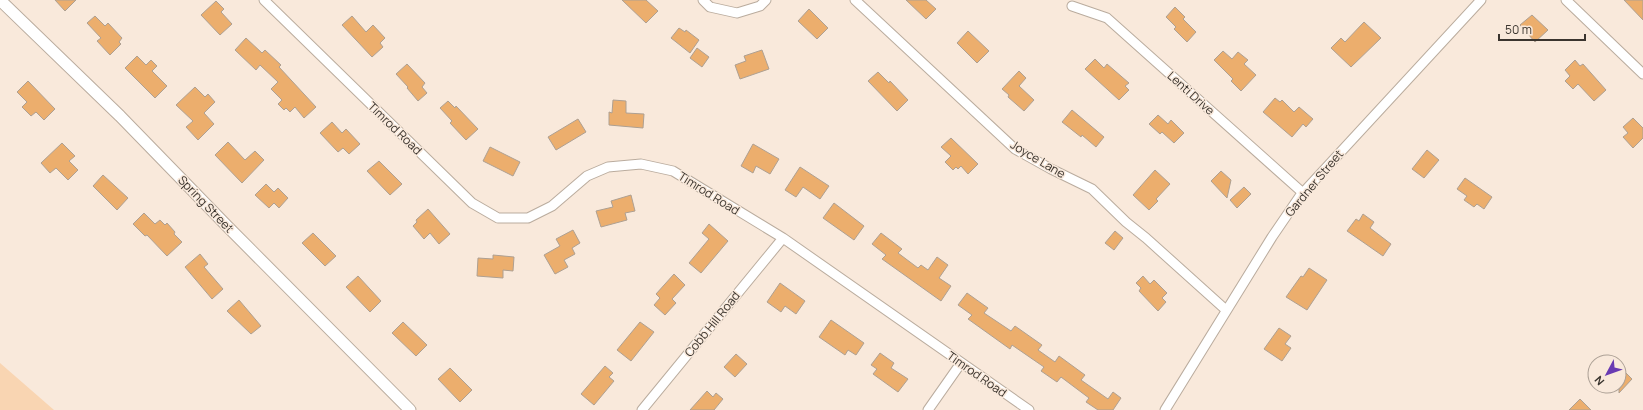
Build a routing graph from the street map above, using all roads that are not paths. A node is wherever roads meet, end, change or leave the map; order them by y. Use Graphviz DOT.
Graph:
graph roads {
  1 [pos="0,0"];
  2 [pos="264,0"];
  3 [pos="703,0"];
  4 [pos="766,0"];
  5 [pos="855,0"];
  6 [pos="1481,0"];
  7 [pos="1566,0"];
  8 [pos="1072,6"];
  9 [pos="1643,74"];
  10 [pos="1303,193"];
  11 [pos="782,238"];
  12 [pos="1226,310"];
  13 [pos="961,363"];
  14 [pos="410,410"];
  15 [pos="642,410"];
  16 [pos="928,410"];
  17 [pos="1029,410"];
  18 [pos="1165,410"];
  1 -- 14 [label="street, Spring Street"];
  2 -- 11 [label="street, Timrod Road"];
  3 -- 4 [label="street"];
  5 -- 12 [label="street, Joyce Lane"];
  6 -- 10 [label="street, Gardner Street"];
  7 -- 9 [label="street"];
  8 -- 10 [label="street, Lenti Drive"];
  10 -- 12 [label="street, Gardner Street"];
  11 -- 13 [label="street, Timrod Road"];
  11 -- 15 [label="street, Cobb Hill Road"];
  12 -- 18 [label="street, Gardner Street"];
  13 -- 16 [label="street"];
  13 -- 17 [label="street, Timrod Road"];
}
